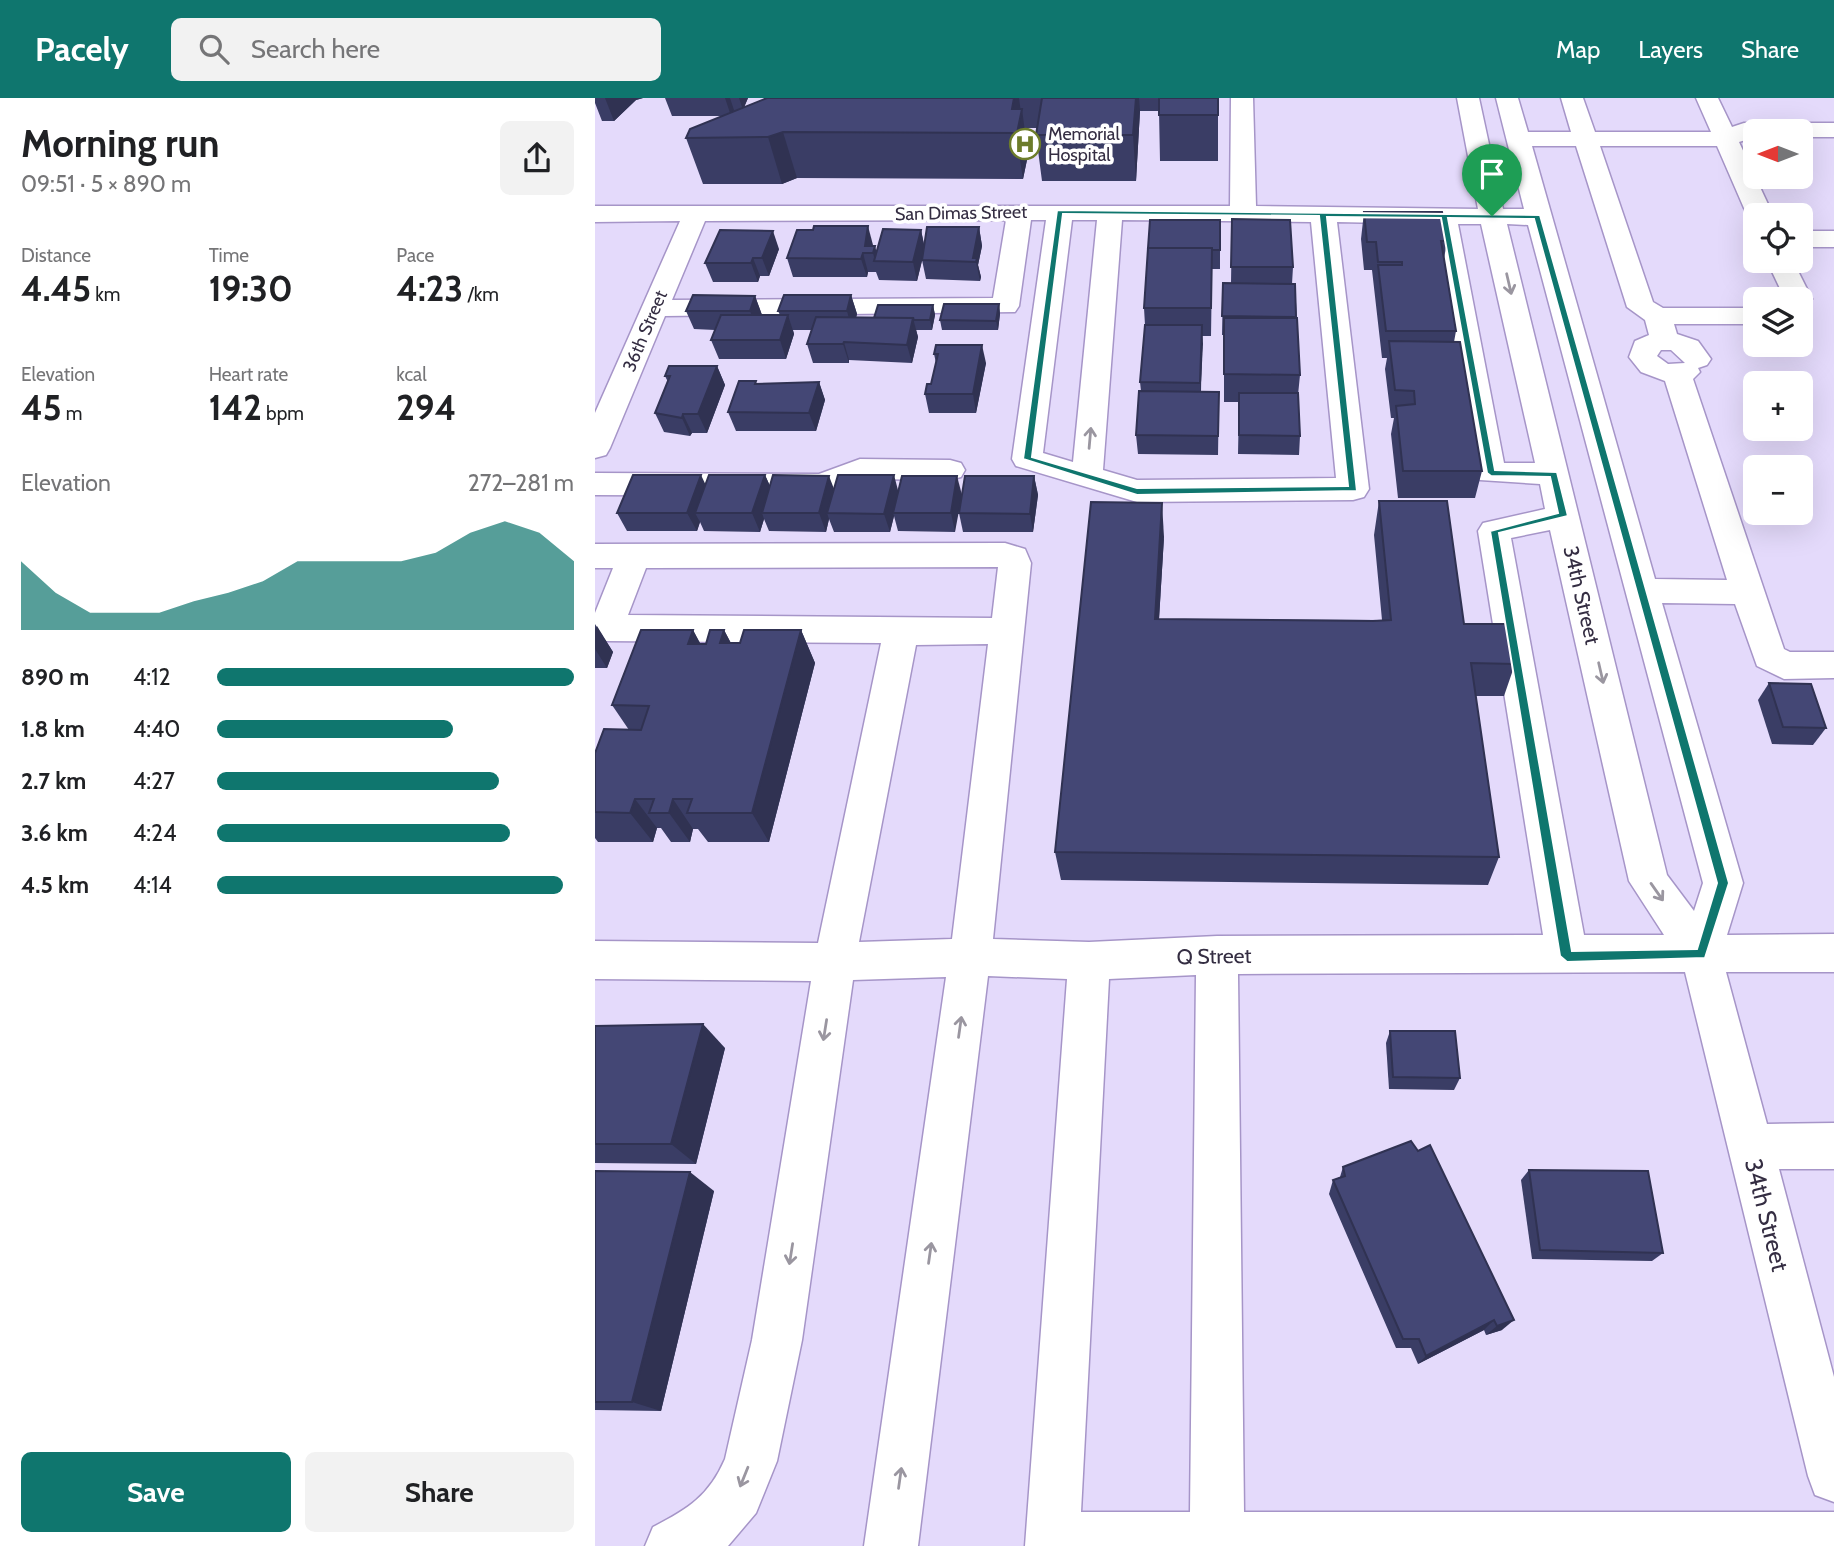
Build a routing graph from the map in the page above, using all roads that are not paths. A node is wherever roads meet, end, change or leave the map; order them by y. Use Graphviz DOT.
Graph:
graph roads {
  1 [pos="1242,98"];
  2 [pos="1468,98"];
  3 [pos="1507,98"];
  4 [pos="1572,98"];
  5 [pos="1707,98"];
  6 [pos="1834,130"];
  7 [pos="1518,139"];
  8 [pos="1585,139"];
  9 [pos="1726,139"];
  10 [pos="1755,203"];
  11 [pos="1020,212"];
  12 [pos="1060,212"];
  13 [pos="1110,212"];
  14 [pos="595,214"];
  15 [pos="1243,214"];
  16 [pos="695,215"];
  17 [pos="1323,215"];
  18 [pos="1444,215"];
  19 [pos="1492,216"];
  20 [pos="1538,217"];
  21 [pos="1813,239"];
  22 [pos="1834,239"];
  23 [pos="655,308"];
  24 [pos="1743,318"];
  25 [pos="1661,329"];
  26 [pos="595,448"];
  27 [pos="950,470"];
  28 [pos="1553,474"];
  29 [pos="1087,476"];
  30 [pos="595,484"];
  31 [pos="1563,516"];
  32 [pos="595,556"];
  33 [pos="634,556"];
  34 [pos="1641,591"];
  35 [pos="1749,592"];
  36 [pos="1006,631"];
  37 [pos="896,632"];
  38 [pos="1834,665"];
  39 [pos="1834,953"];
  40 [pos="1701,954"];
  41 [pos="1217,955"];
  42 [pos="1567,956"];
  43 [pos="970,957"];
  44 [pos="595,960"];
  45 [pos="1089,961"];
  46 [pos="835,962"];
  47 [pos="1834,1146"];
  48 [pos="1750,1147"];
  49 [pos="1834,1476"];
  50 [pos="1217,1538"];
  51 [pos="1834,1538"];
  52 [pos="1052,1542"];
  53 [pos="1621,1542"];
  54 [pos="672,1546"];
  55 [pos="891,1546"];
  1 -- 15 [label="street"];
  2 -- 19 [label="street, 34th Street"];
  3 -- 7 [label="street"];
  4 -- 8 [label="street"];
  5 -- 9 [label="street"];
  6 -- 9 [label="street"];
  7 -- 8 [label="street"];
  7 -- 20 [label="street"];
  8 -- 9 [label="street"];
  8 -- 25 [label="street"];
  9 -- 10 [label="street"];
  11 -- 12 [label="street, San Dimas Street"];
  11 -- 16 [label="street, San Dimas Street"];
  11 -- 23 [label="street"];
  12 -- 13 [label="street, San Dimas Street"];
  12 -- 29 [label="street"];
  13 -- 15 [label="street, San Dimas Street"];
  29 -- 13 [label="street, one-way"];
  14 -- 16 [label="street, San Dimas Street"];
  15 -- 17 [label="street, San Dimas Street"];
  16 -- 23 [label="street, 36th Street"];
  17 -- 18 [label="street, San Dimas Street"];
  17 -- 29 [label="street"];
  18 -- 19 [label="street, San Dimas Street"];
  18 -- 28 [label="street"];
  19 -- 20 [label="street, San Dimas Street"];
  19 -- 28 [label="street, 34th Street, one-way"];
  20 -- 34 [label="street"];
  21 -- 22 [label="street"];
  23 -- 26 [label="street, 36th Street"];
  24 -- 25 [label="street"];
  25 -- 35 [label="street"];
  27 -- 30 [label="street"];
  28 -- 31 [label="street, 34th Street"];
  31 -- 40 [label="street, 34th Street, one-way"];
  31 -- 42 [label="street"];
  32 -- 33 [label="street"];
  33 -- 36 [label="street"];
  33 -- 37 [label="street"];
  34 -- 35 [label="street"];
  34 -- 40 [label="street"];
  35 -- 38 [label="street"];
  36 -- 37 [label="street"];
  36 -- 43 [label="street"];
  37 -- 46 [label="street"];
  39 -- 40 [label="street, Q Street"];
  40 -- 42 [label="street, Q Street"];
  40 -- 48 [label="street, 34th Street"];
  41 -- 42 [label="street, Q Street"];
  41 -- 45 [label="street, Q Street"];
  41 -- 50 [label="street"];
  43 -- 45 [label="street, Q Street"];
  43 -- 46 [label="street, Q Street"];
  55 -- 43 [label="street, one-way"];
  44 -- 46 [label="street, Q Street"];
  45 -- 52 [label="street"];
  46 -- 54 [label="street, one-way"];
  47 -- 48 [label="street"];
  48 -- 49 [label="street, 34th Street"];
  50 -- 52 [label="street"];
  50 -- 53 [label="street"];
  51 -- 53 [label="street"];
}
